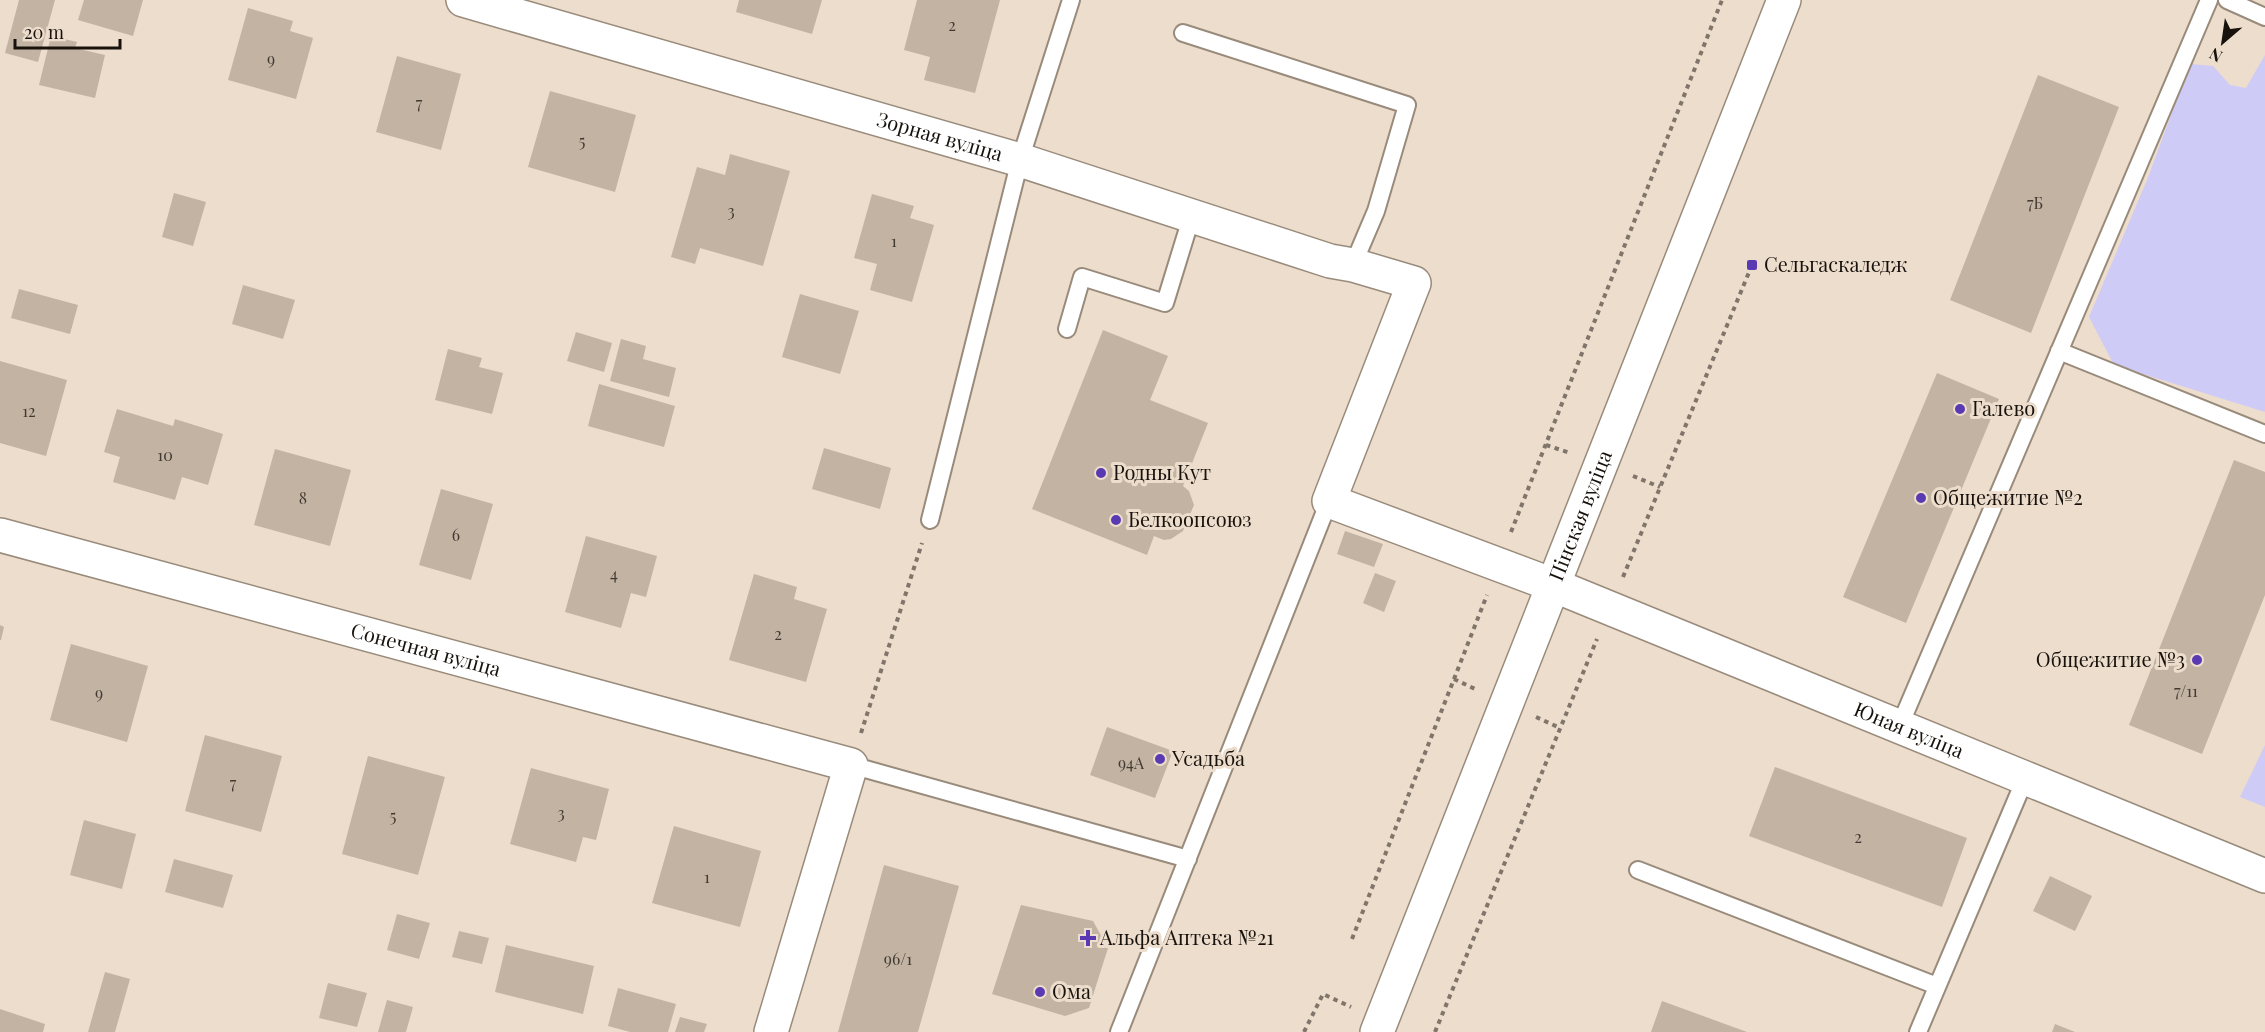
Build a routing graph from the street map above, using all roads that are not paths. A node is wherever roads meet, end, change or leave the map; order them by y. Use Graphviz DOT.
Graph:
graph roads {
  1 [pos="463,0"];
  2 [pos="1071,0"];
  3 [pos="1784,0"];
  4 [pos="2209,0"];
  5 [pos="2230,1"];
  6 [pos="2265,17"];
  7 [pos="1183,33"];
  8 [pos="1020,160"];
  9 [pos="1192,215"];
  10 [pos="1353,265"];
  11 [pos="1067,329"];
  12 [pos="2059,351"];
  13 [pos="2265,434"];
  14 [pos="1329,501"];
  15 [pos="930,520"];
  16 [pos="0,535"];
  17 [pos="1553,585"];
  18 [pos="1900,725"];
  19 [pos="851,765"];
  20 [pos="2025,779"];
  21 [pos="1188,859"];
  22 [pos="1638,870"];
  23 [pos="2265,876"];
  24 [pos="1937,986"];
  25 [pos="771,1032"];
  26 [pos="1119,1032"];
  27 [pos="1377,1032"];
  28 [pos="1918,1032"];
  1 -- 8 [label="street, Зорная вуліца"];
  2 -- 8 [label="lane"];
  3 -- 17 [label="street, Пінская вуліца"];
  4 -- 12 [label="lane"];
  5 -- 6 [label="lane"];
  7 -- 10 [label="lane"];
  8 -- 9 [label="street, Зорная вуліца"];
  8 -- 15 [label="lane"];
  9 -- 10 [label="street, Зорная вуліца"];
  9 -- 11 [label="lane"];
  10 -- 14 [label="street, Зорная вуліца"];
  12 -- 13 [label="lane"];
  12 -- 18 [label="lane"];
  14 -- 17 [label="street, Юная вуліца"];
  14 -- 21 [label="lane"];
  16 -- 19 [label="street, Сонечная вуліца"];
  17 -- 18 [label="street, Юная вуліца"];
  17 -- 27 [label="street, Пінская вуліца"];
  18 -- 20 [label="street, Юная вуліца"];
  19 -- 21 [label="lane"];
  19 -- 25 [label="street"];
  20 -- 23 [label="street, Юная вуліца"];
  20 -- 24 [label="lane"];
  21 -- 26 [label="lane"];
  22 -- 24 [label="lane"];
  24 -- 28 [label="lane"];
}
